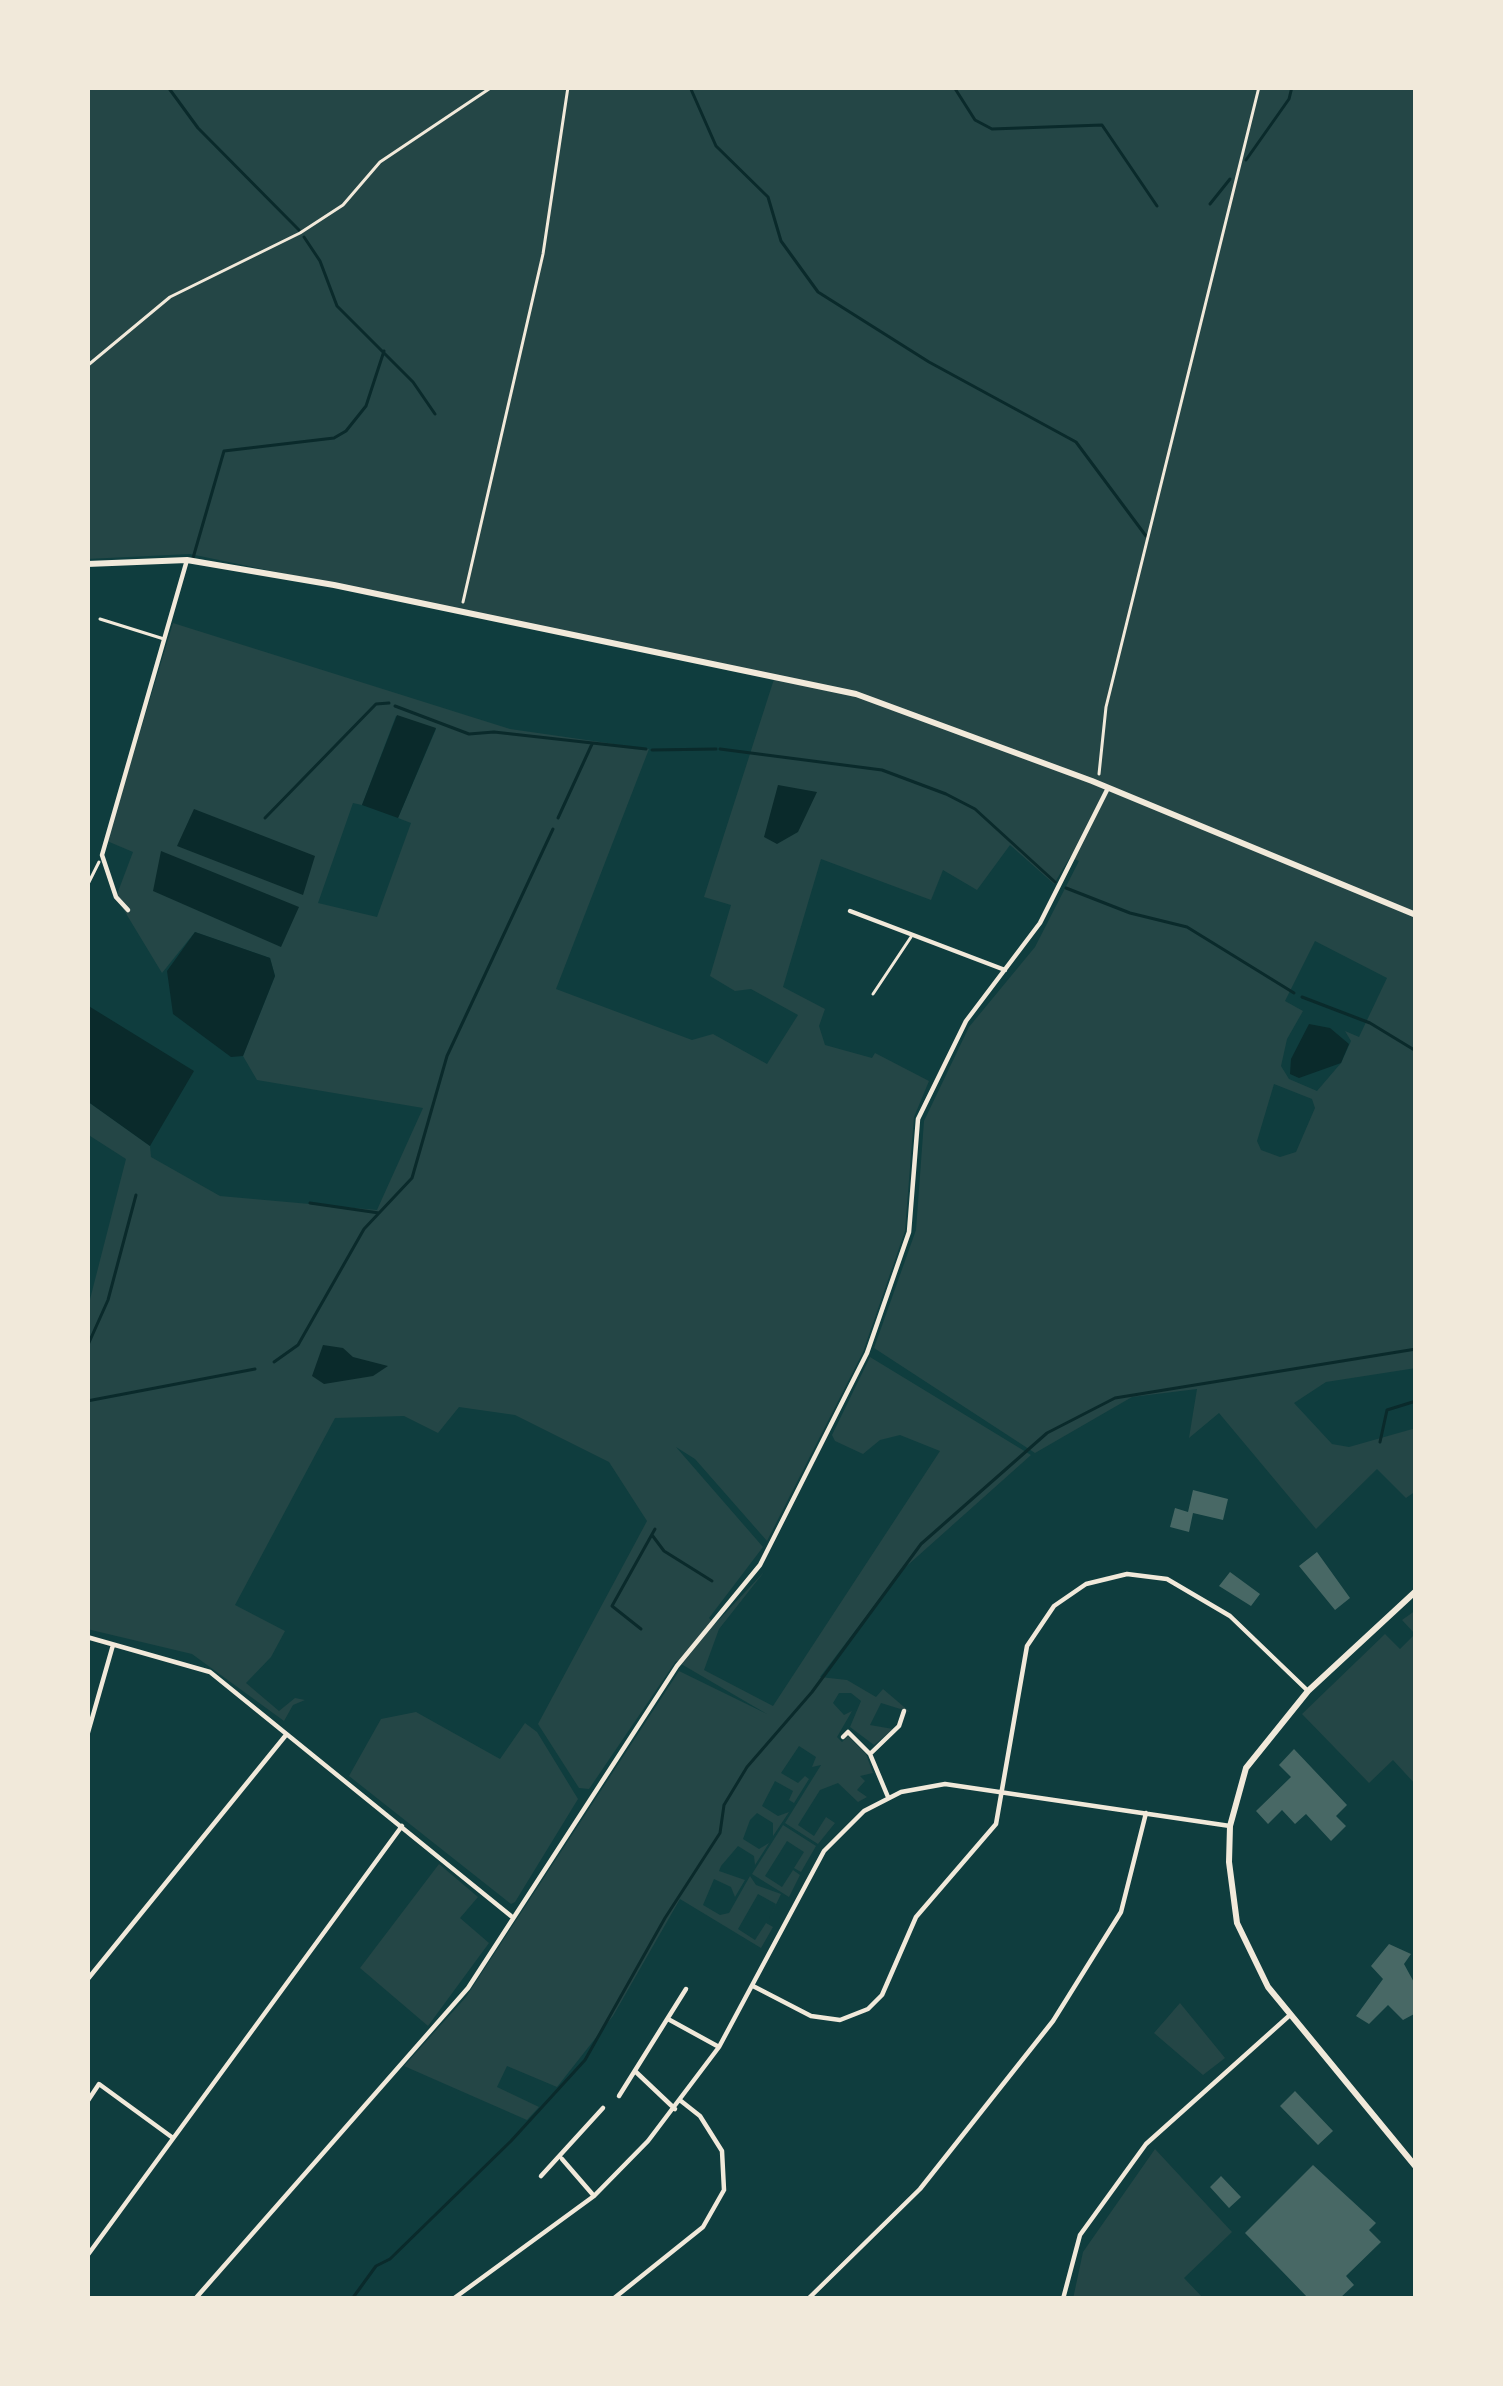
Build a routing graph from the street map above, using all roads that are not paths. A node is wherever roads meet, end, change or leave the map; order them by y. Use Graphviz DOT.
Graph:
graph roads {
  1 [pos="187,560"];
  2 [pos="87,564"];
  3 [pos="100,619"];
  4 [pos="166,640"];
  5 [pos="1103,786"];
  6 [pos="128,910"];
  7 [pos="850,910"];
  8 [pos="1416,915"];
  9 [pos="911,937"];
  10 [pos="1005,970"];
  11 [pos="873,994"];
  12 [pos="1416,1591"];
  13 [pos="87,1637"];
  14 [pos="113,1645"];
  15 [pos="1308,1690"];
  16 [pos="904,1712"];
  17 [pos="909,1720"];
  18 [pos="899,1726"];
  19 [pos="286,1735"];
  20 [pos="87,1736"];
  21 [pos="843,1737"];
  22 [pos="870,1754"];
  23 [pos="1002,1789"];
  24 [pos="888,1797"];
  25 [pos="1146,1813"];
  26 [pos="402,1826"];
  27 [pos="1230,1826"];
  28 [pos="512,1916"];
  29 [pos="87,1980"];
  30 [pos="753,1986"];
  31 [pos="686,1989"];
  32 [pos="1290,2015"];
  33 [pos="668,2019"];
  34 [pos="719,2047"];
  35 [pos="636,2072"];
  36 [pos="619,2096"];
  37 [pos="681,2101"];
  38 [pos="87,2102"];
  39 [pos="603,2108"];
  40 [pos="674,2109"];
  41 [pos="173,2138"];
  42 [pos="560,2157"];
  43 [pos="1416,2168"];
  44 [pos="541,2176"];
  45 [pos="593,2196"];
  46 [pos="87,2255"];
  47 [pos="195,2299"];
  48 [pos="453,2299"];
  49 [pos="613,2299"];
  50 [pos="808,2299"];
  51 [pos="1063,2299"];
  1 -- 2 [label="main road"];
  1 -- 4 [label="street"];
  1 -- 5 [label="main road"];
  3 -- 4 [label="lane"];
  4 -- 6 [label="street"];
  5 -- 8 [label="main road"];
  5 -- 10 [label="street"];
  7 -- 9 [label="street"];
  9 -- 10 [label="street"];
  9 -- 11 [label="lane"];
  10 -- 28 [label="street"];
  12 -- 15 [label="main road"];
  13 -- 14 [label="street"];
  14 -- 19 [label="street"];
  14 -- 20 [label="street"];
  15 -- 23 [label="street"];
  15 -- 27 [label="main road"];
  16 -- 18 [label="street"];
  17 -- 18 [label="street"];
  18 -- 22 [label="street"];
  19 -- 26 [label="street"];
  19 -- 29 [label="street"];
  21 -- 22 [label="street"];
  22 -- 24 [label="street"];
  23 -- 24 [label="street"];
  23 -- 25 [label="street"];
  23 -- 30 [label="street"];
  24 -- 30 [label="street"];
  25 -- 27 [label="street"];
  25 -- 50 [label="street"];
  26 -- 28 [label="street"];
  26 -- 41 [label="street"];
  27 -- 32 [label="main road"];
  28 -- 47 [label="street"];
  30 -- 34 [label="street"];
  31 -- 33 [label="street"];
  32 -- 43 [label="main road"];
  32 -- 51 [label="street"];
  33 -- 34 [label="street"];
  33 -- 35 [label="street"];
  34 -- 37 [label="street"];
  35 -- 36 [label="street"];
  35 -- 40 [label="street"];
  37 -- 40 [label="street"];
  37 -- 49 [label="street"];
  38 -- 41 [label="street"];
  39 -- 42 [label="street"];
  40 -- 45 [label="street"];
  41 -- 46 [label="street"];
  42 -- 44 [label="street"];
  42 -- 45 [label="street"];
  45 -- 48 [label="street"];
}
